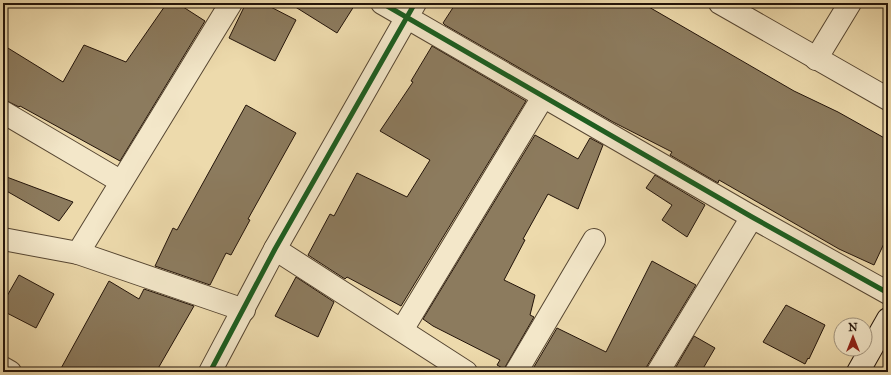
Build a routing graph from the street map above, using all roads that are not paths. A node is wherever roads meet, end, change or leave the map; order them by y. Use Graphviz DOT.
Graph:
graph roads {
  1 [pos="231,3"];
  2 [pos="382,3"];
  3 [pos="720,3"];
  4 [pos="850,3"];
  5 [pos="411,10"];
  6 [pos="816,59"];
  7 [pos="543,97"];
  8 [pos="888,99"];
  9 [pos="3,112"];
  10 [pos="120,181"];
  11 [pos="752,217"];
  12 [pos="3,239"];
  13 [pos="594,240"];
  14 [pos="274,249"];
  15 [pos="78,253"];
  16 [pos="888,293"];
  17 [pos="244,310"];
  18 [pos="888,320"];
  19 [pos="402,330"];
  20 [pos="3,368"];
  21 [pos="10,372"];
  22 [pos="210,372"];
  23 [pos="466,372"];
  24 [pos="516,372"];
  25 [pos="658,372"];
  26 [pos="858,372"];
  1 -- 10 [label="street"];
  2 -- 5 [label="street"];
  3 -- 6 [label="street"];
  4 -- 6 [label="street"];
  5 -- 7 [label="street"];
  5 -- 14 [label="street"];
  6 -- 8 [label="street"];
  7 -- 11 [label="street"];
  7 -- 19 [label="street"];
  9 -- 10 [label="street"];
  10 -- 15 [label="street"];
  11 -- 16 [label="street"];
  11 -- 25 [label="street"];
  12 -- 15 [label="street"];
  13 -- 24 [label="street"];
  14 -- 17 [label="street"];
  14 -- 19 [label="street"];
  15 -- 17 [label="street"];
  17 -- 22 [label="street"];
  18 -- 26 [label="street"];
  19 -- 23 [label="street"];
  20 -- 21 [label="street"];
}
